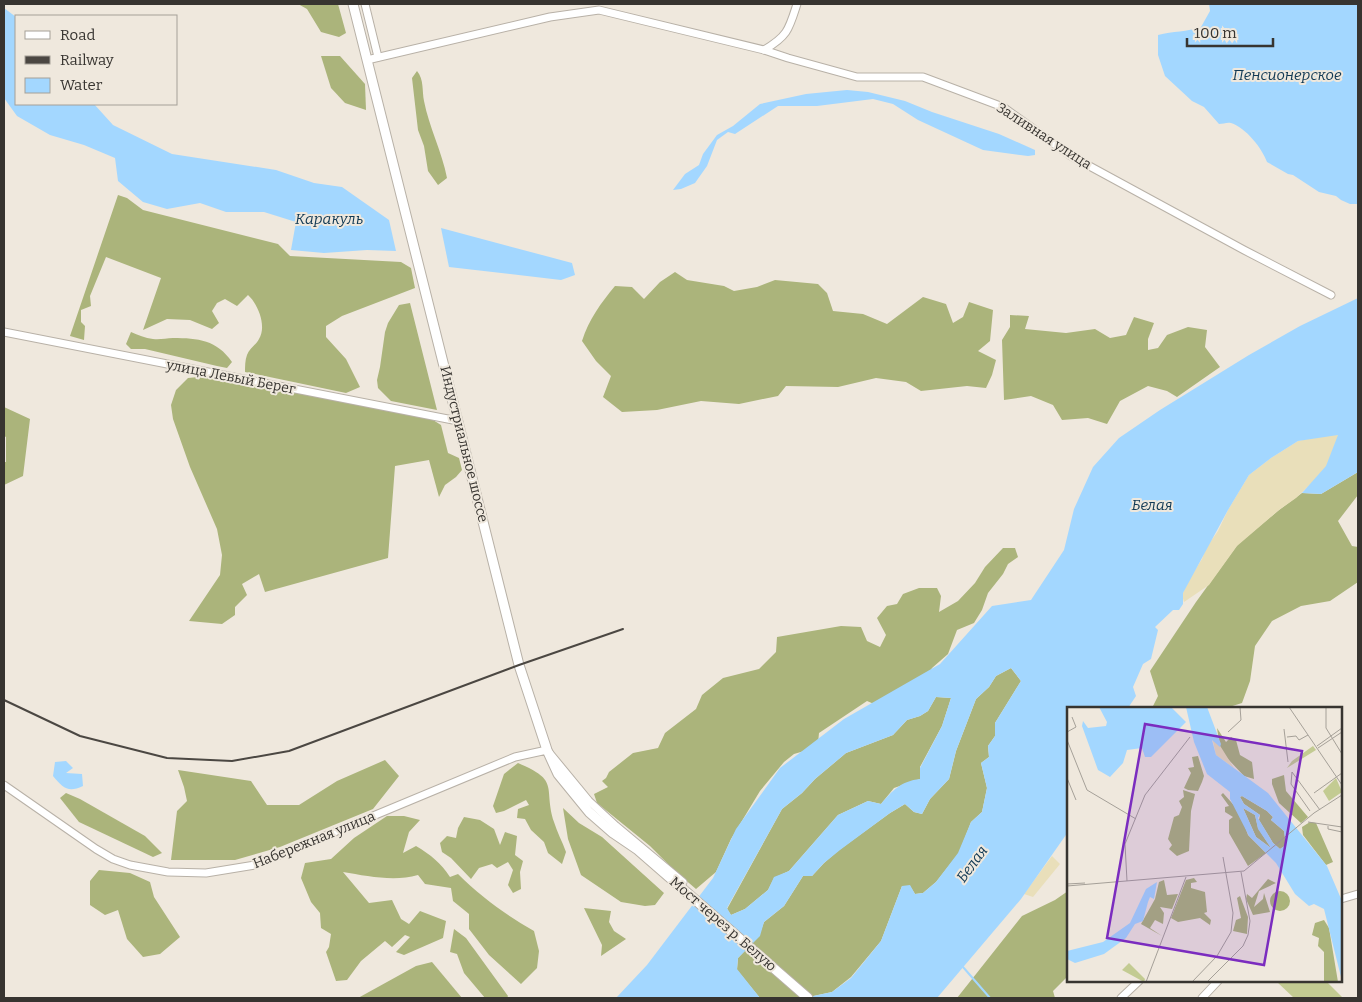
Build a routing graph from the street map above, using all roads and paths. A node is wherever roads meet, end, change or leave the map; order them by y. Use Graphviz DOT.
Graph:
graph roads {
  1 [pos="353,4"];
  2 [pos="365,4"];
  3 [pos="797,4"];
  4 [pos="764,50"];
  5 [pos="378,57"];
  6 [pos="368,60"];
  7 [pos="1331,295"];
  8 [pos="4,332"];
  9 [pos="458,421"];
  10 [pos="547,750"];
  11 [pos="4,785"];
  12 [pos="638,850"];
  13 [pos="683,882"];
  14 [pos="1358,894"];
  15 [pos="1342,899"];
  16 [pos="1138,982"];
  17 [pos="1217,982"];
  18 [pos="808,998"];
  19 [pos="1121,998"];
  20 [pos="1202,998"];
  1 -- 6 [label="main road, Индустриальное шоссе"];
  2 -- 5 [label="street"];
  3 -- 4 [label="street"];
  4 -- 5 [label="street, Заливная улица"];
  4 -- 7 [label="street, Заливная улица"];
  5 -- 6 [label="street, Заливная улица"];
  6 -- 9 [label="main road, Индустриальное шоссе"];
  8 -- 9 [label="street, улица Левый Берег"];
  9 -- 10 [label="main road, Индустриальное шоссе"];
  10 -- 11 [label="street, Набережная улица"];
  10 -- 12 [label="main road, Индустриальное шоссе"];
  10 -- 13 [label="street"];
  12 -- 18 [label="main road, Мост через р. Белую"];
  14 -- 15 [label="street"];
  16 -- 19 [label="street"];
  17 -- 20 [label="street"];
}
